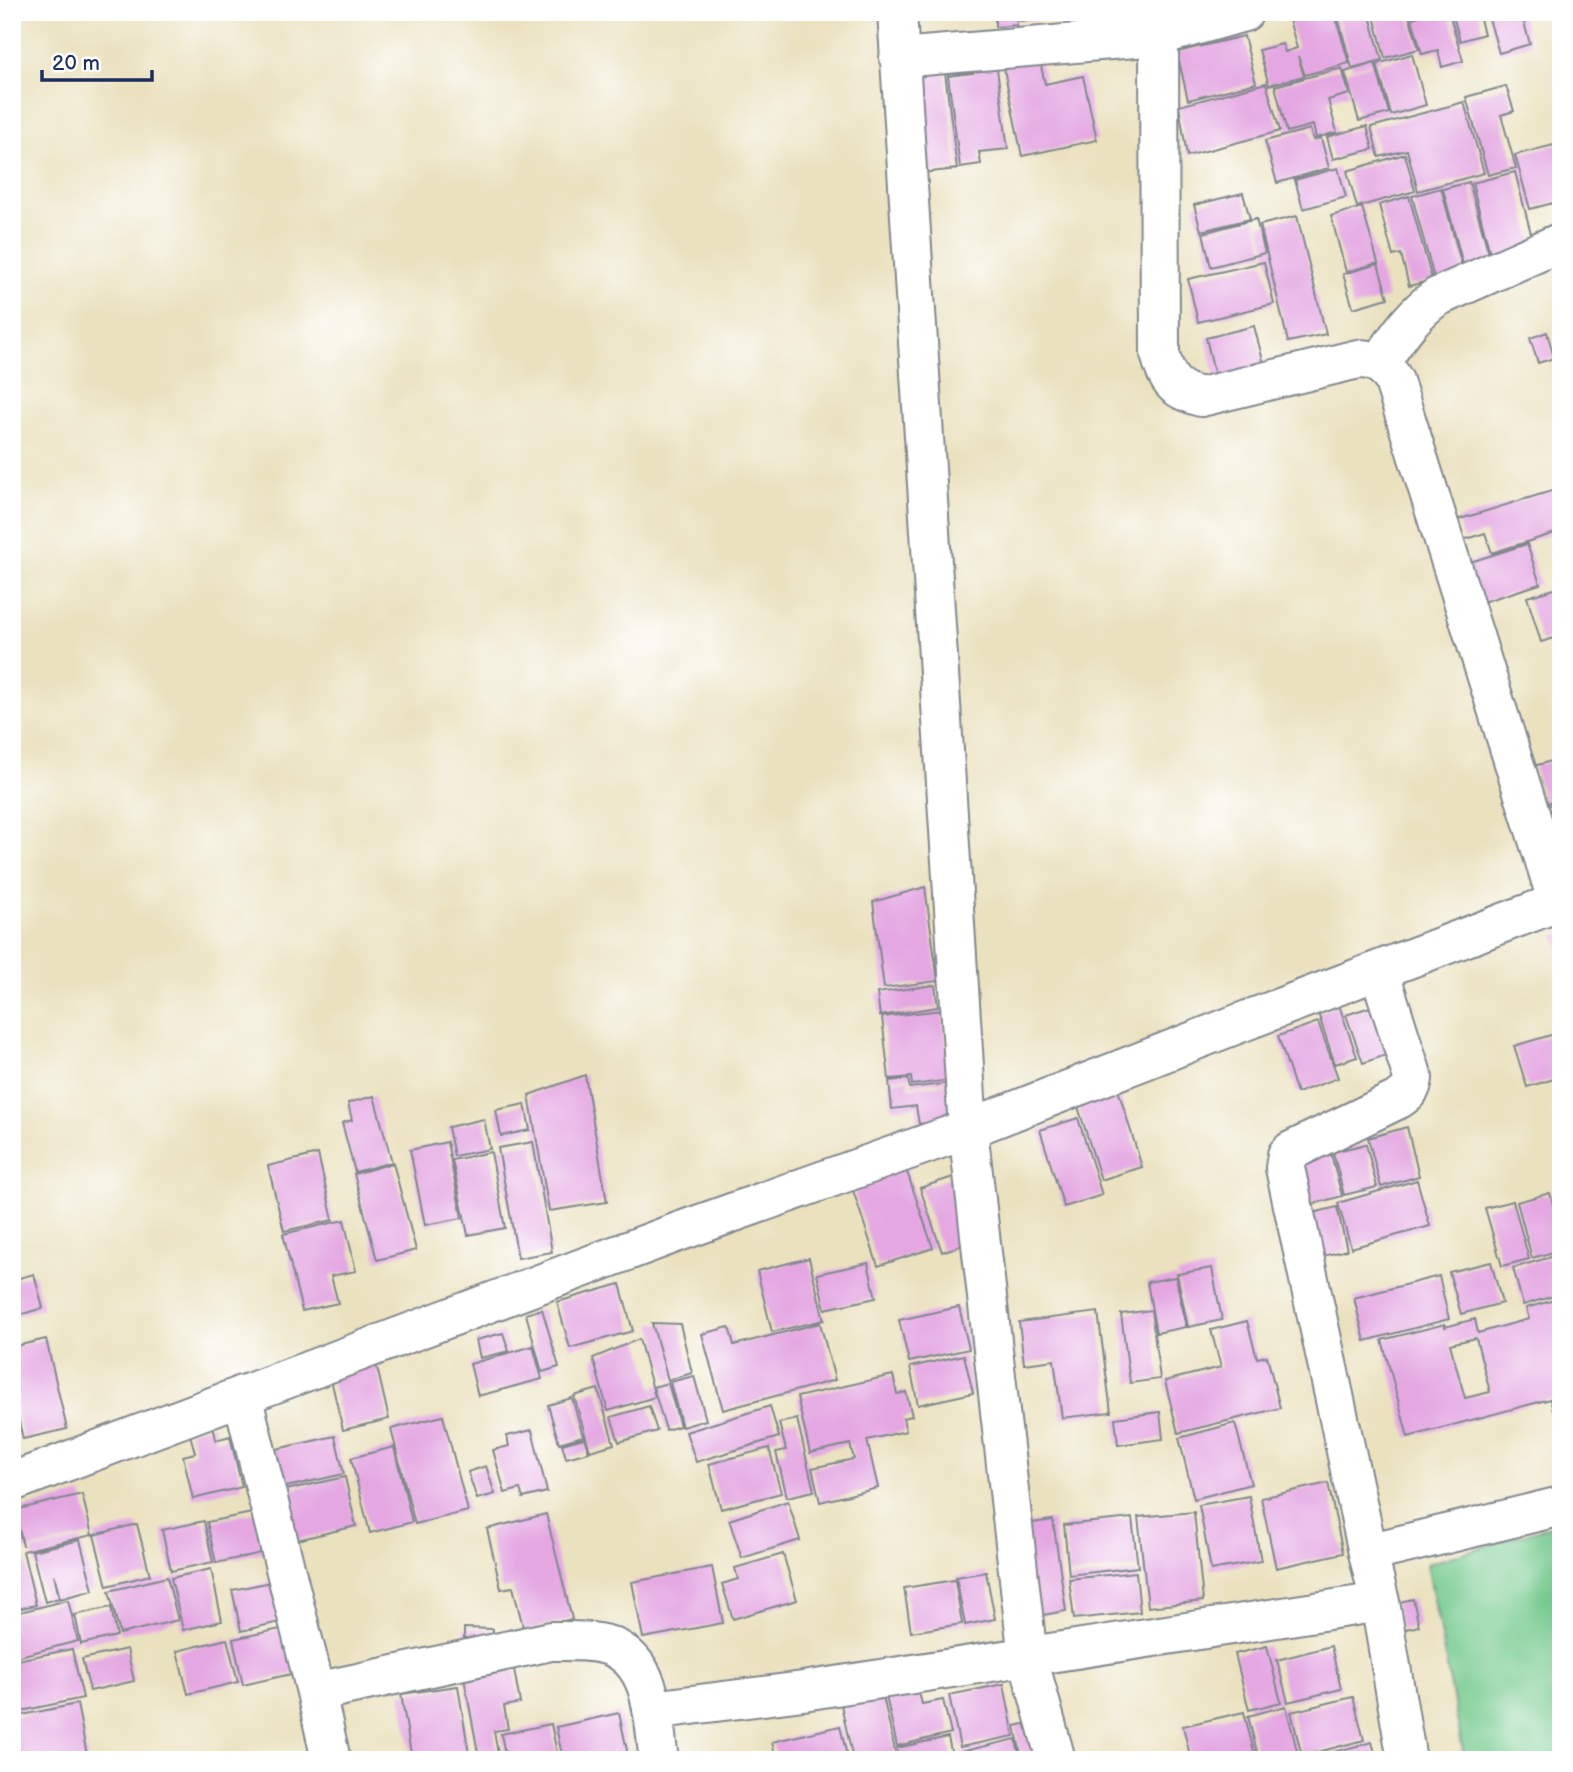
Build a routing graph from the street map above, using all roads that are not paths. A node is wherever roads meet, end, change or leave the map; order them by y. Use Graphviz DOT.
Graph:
graph roads {
  1 [pos="897,12"];
  2 [pos="1244,12"];
  3 [pos="1159,24"];
  4 [pos="900,58"];
  5 [pos="1561,242"];
  6 [pos="1380,363"];
  7 [pos="1559,902"];
  8 [pos="1379,970"];
  9 [pos="968,1129"];
  10 [pos="242,1395"];
  11 [pos="12,1482"];
  12 [pos="1561,1506"];
  13 [pos="1368,1553"];
  14 [pos="1380,1602"];
  15 [pos="1028,1658"];
  16 [pos="316,1692"];
  17 [pos="652,1710"];
  18 [pos="331,1760"];
  19 [pos="659,1760"];
  20 [pos="1056,1760"];
  21 [pos="1407,1760"];
  1 -- 4 [label="street"];
  2 -- 3 [label="street"];
  3 -- 4 [label="street"];
  3 -- 6 [label="street"];
  4 -- 9 [label="street"];
  5 -- 6 [label="street"];
  6 -- 7 [label="street"];
  7 -- 8 [label="street"];
  8 -- 9 [label="street"];
  8 -- 13 [label="street"];
  9 -- 10 [label="street"];
  9 -- 15 [label="street"];
  10 -- 11 [label="street"];
  10 -- 16 [label="street"];
  12 -- 13 [label="street"];
  13 -- 14 [label="street"];
  14 -- 15 [label="street"];
  14 -- 21 [label="street"];
  15 -- 17 [label="street"];
  15 -- 20 [label="street"];
  16 -- 17 [label="street"];
  16 -- 18 [label="street"];
  17 -- 19 [label="street"];
}
